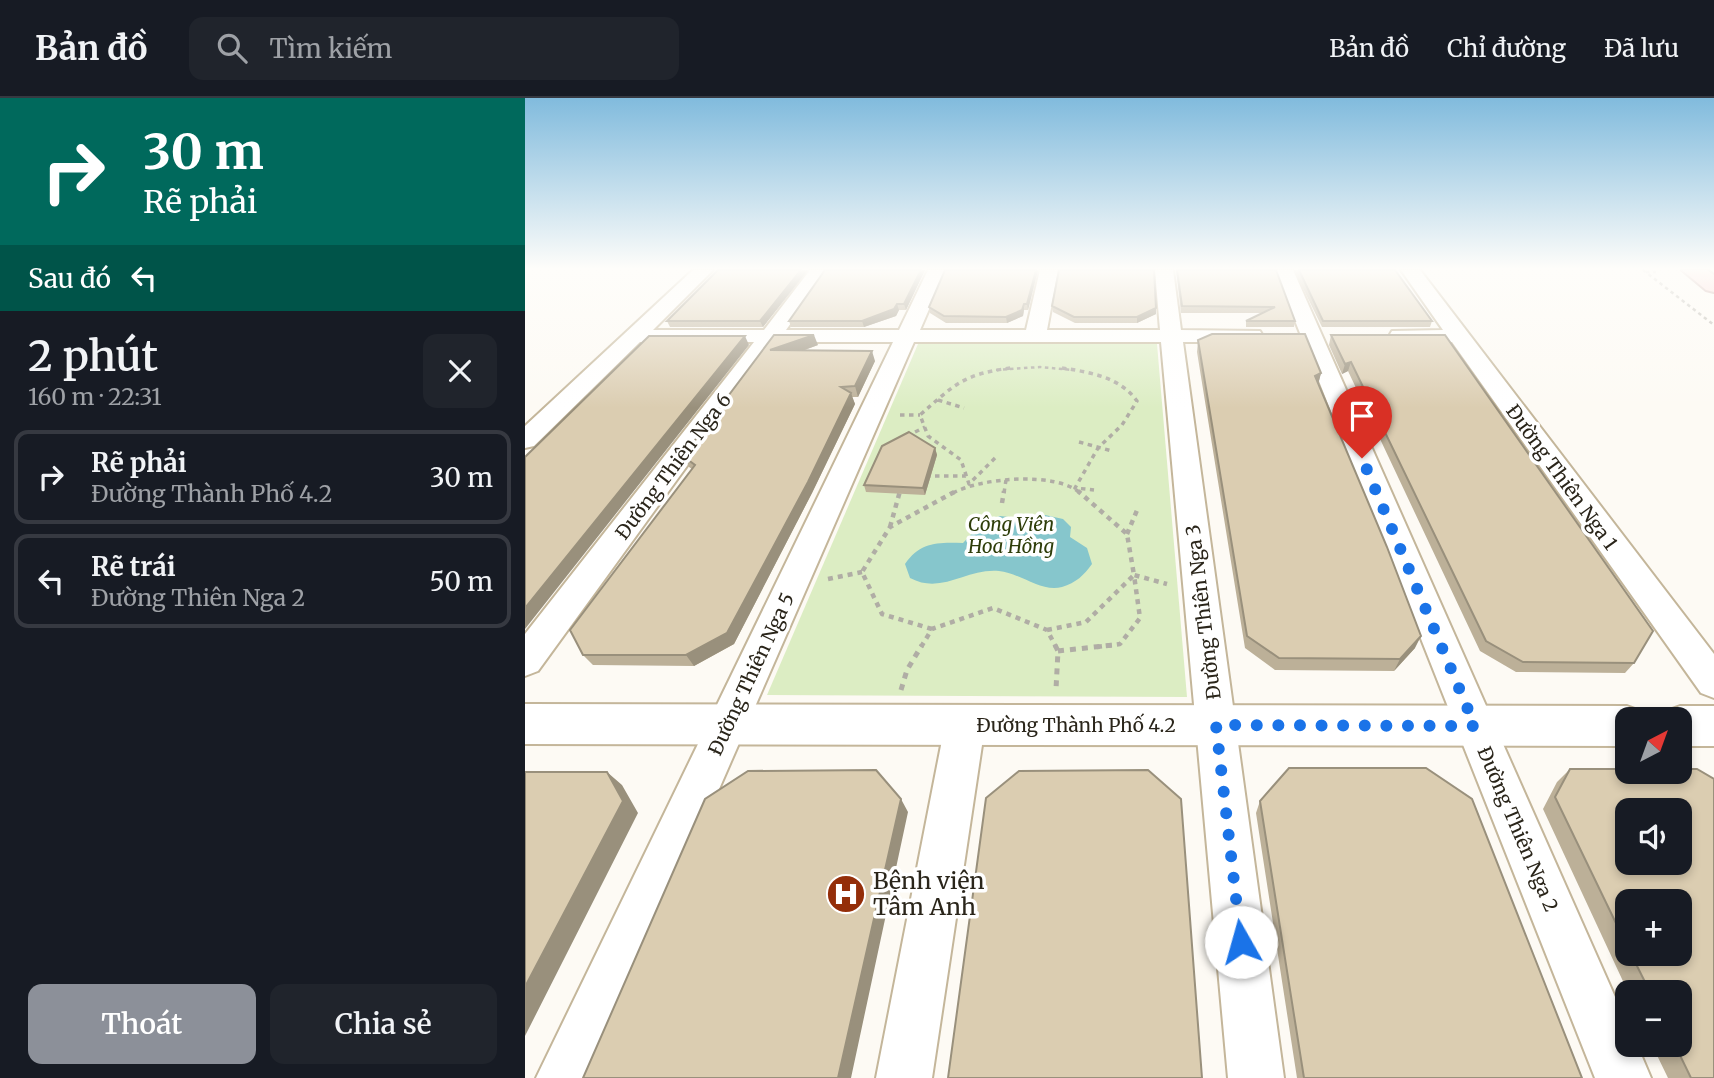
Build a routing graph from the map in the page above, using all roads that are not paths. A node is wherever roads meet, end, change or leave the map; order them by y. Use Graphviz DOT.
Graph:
graph roads {
  1 [pos="656,316"];
  2 [pos="786,316"];
  3 [pos="916,316"];
  4 [pos="1039,316"];
  5 [pos="1169,316"];
  6 [pos="1295,316"];
  7 [pos="1443,316"];
  8 [pos="635,336"];
  9 [pos="771,336"];
  10 [pos="907,336"];
  11 [pos="1035,336"];
  12 [pos="1171,336"];
  13 [pos="1300,336"];
  14 [pos="1378,336"];
  15 [pos="1458,336"];
  16 [pos="525,440"];
  17 [pos="525,661"];
  18 [pos="1714,682"];
  19 [pos="525,724"];
  20 [pos="727,724"];
  21 [pos="965,725"];
  22 [pos="1216,725"];
  23 [pos="1475,726"];
  24 [pos="1615,726"];
  25 [pos="1692,726"];
  26 [pos="1714,726"];
  27 [pos="564,1078"];
  28 [pos="904,1078"];
  29 [pos="1257,1078"];
  30 [pos="1623,1078"];
  1 -- 8 [label="street"];
  2 -- 9 [label="street, Đường Thiên Nga 6"];
  3 -- 10 [label="street, Đường Thiên Nga 5"];
  4 -- 11 [label="street"];
  5 -- 12 [label="street, Đường Thiên Nga 3"];
  6 -- 13 [label="street, Đường Thiên Nga 2"];
  7 -- 15 [label="street, Đường Thiên Nga 1"];
  8 -- 9 [label="street"];
  8 -- 16 [label="street"];
  9 -- 10 [label="street"];
  9 -- 17 [label="street, Đường Thiên Nga 6"];
  10 -- 11 [label="street"];
  10 -- 20 [label="street, Đường Thiên Nga 5"];
  11 -- 12 [label="street"];
  12 -- 13 [label="street"];
  12 -- 22 [label="street, Đường Thiên Nga 3"];
  13 -- 23 [label="street, Đường Thiên Nga 2"];
  14 -- 15 [label="street"];
  15 -- 18 [label="street, Đường Thiên Nga 1"];
  19 -- 20 [label="street, Đường Thành Phố 4.2"];
  20 -- 21 [label="street, Đường Thành Phố 4.2"];
  20 -- 27 [label="street, Đường Thiên Nga 5"];
  21 -- 22 [label="street, Đường Thành Phố 4.2"];
  21 -- 28 [label="street"];
  22 -- 23 [label="street, Đường Thành Phố 4.2"];
  22 -- 29 [label="street, Đường Thiên Nga 3"];
  23 -- 24 [label="street, Đường Thành Phố 4.2"];
  23 -- 30 [label="street, Đường Thiên Nga 2"];
  25 -- 26 [label="street"];
}
